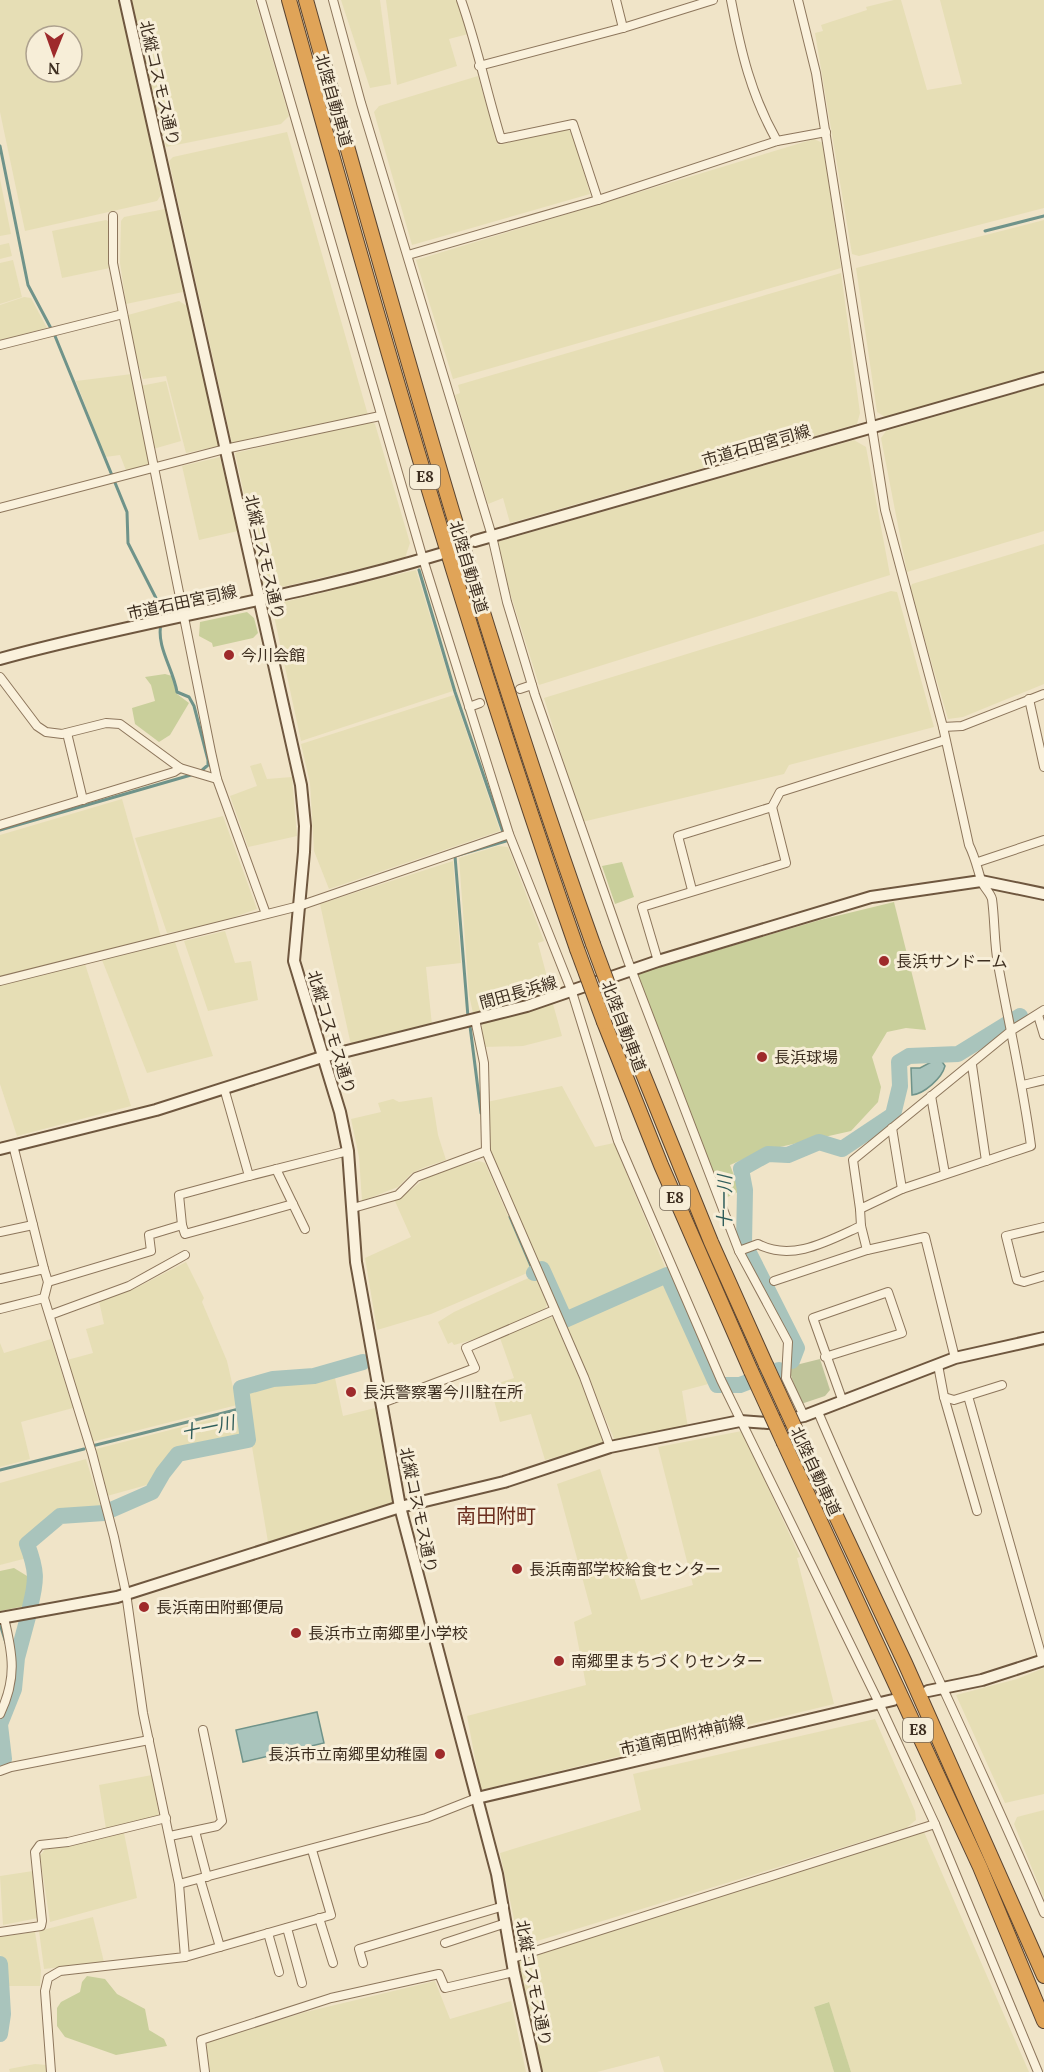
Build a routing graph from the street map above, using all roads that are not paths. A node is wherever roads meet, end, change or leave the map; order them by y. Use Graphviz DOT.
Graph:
graph roads {
  1 [pos="125,0"];
  2 [pos="261,0"];
  3 [pos="289,0"];
  4 [pos="306,0"];
  5 [pos="333,0"];
  6 [pos="461,0"];
  7 [pos="615,0"];
  8 [pos="713,0"];
  9 [pos="731,0"];
  10 [pos="798,0"];
  11 [pos="623,28"];
  12 [pos="479,66"];
  13 [pos="826,132"];
  14 [pos="777,141"];
  15 [pos="598,200"];
  16 [pos="113,216"];
  17 [pos="408,255"];
  18 [pos="123,314"];
  19 [pos="0,345"];
  20 [pos="1044,378"];
  21 [pos="380,416"];
  22 [pos="872,428"];
  23 [pos="225,449"];
  24 [pos="154,469"];
  25 [pos="0,508"];
  26 [pos="492,536"];
  27 [pos="475,541"];
  28 [pos="440,554"];
  29 [pos="423,560"];
  30 [pos="260,601"];
  31 [pos="183,617"];
  32 [pos="0,659"];
  33 [pos="0,677"];
  34 [pos="532,685"];
  35 [pos="520,689"];
  36 [pos="1044,694"];
  37 [pos="1029,699"];
  38 [pos="480,703"];
  39 [pos="469,707"];
  40 [pos="943,727"];
  41 [pos="67,733"];
  42 [pos="945,740"];
  43 [pos="1044,767"];
  44 [pos="180,768"];
  45 [pos="217,779"];
  46 [pos="83,800"];
  47 [pos="772,807"];
  48 [pos="0,825"];
  49 [pos="509,834"];
  50 [pos="1044,840"];
  51 [pos="978,862"];
  52 [pos="981,881"];
  53 [pos="692,890"];
  54 [pos="1044,894"];
  55 [pos="299,906"];
  56 [pos="266,914"];
  57 [pos="658,961"];
  58 [pos="631,970"];
  59 [pos="0,981"];
  60 [pos="572,992"];
  61 [pos="1041,1012"];
  62 [pos="475,1019"];
  63 [pos="1012,1030"];
  64 [pos="1044,1035"];
  65 [pos="323,1057"];
  66 [pos="972,1065"];
  67 [pos="1044,1080"];
  68 [pos="1023,1085"];
  69 [pos="224,1088"];
  70 [pos="932,1096"];
  71 [pos="892,1128"];
  72 [pos="14,1146"];
  73 [pos="0,1149"];
  74 [pos="348,1151"];
  75 [pos="486,1151"];
  76 [pos="986,1161"];
  77 [pos="276,1169"];
  78 [pos="945,1174"];
  79 [pos="249,1176"];
  80 [pos="902,1189"];
  81 [pos="293,1204"];
  82 [pos="353,1208"];
  83 [pos="860,1209"];
  84 [pos="33,1225"];
  85 [pos="182,1225"];
  86 [pos="861,1226"];
  87 [pos="1044,1227"];
  88 [pos="304,1229"];
  89 [pos="0,1232"];
  90 [pos="867,1250"];
  91 [pos="741,1251"];
  92 [pos="185,1255"];
  93 [pos="44,1269"];
  94 [pos="1044,1276"];
  95 [pos="0,1279"];
  96 [pos="774,1281"];
  97 [pos="48,1282"];
  98 [pos="44,1298"];
  99 [pos="0,1309"];
  100 [pos="554,1310"];
  101 [pos="50,1315"];
  102 [pos="1044,1338"];
  103 [pos="825,1357"];
  104 [pos="955,1358"];
  105 [pos="938,1365"];
  106 [pos="1002,1386"];
  107 [pos="968,1396"];
  108 [pos="944,1397"];
  109 [pos="843,1402"];
  110 [pos="382,1403"];
  111 [pos="818,1412"];
  112 [pos="804,1416"];
  113 [pos="740,1421"];
  114 [pos="610,1447"];
  115 [pos="400,1507"];
  116 [pos="977,1511"];
  117 [pos="126,1593"];
  118 [pos="2,1618"];
  119 [pos="1043,1660"];
  120 [pos="944,1688"];
  121 [pos="928,1691"];
  122 [pos="893,1700"];
  123 [pos="880,1705"];
  124 [pos="0,1714"];
  125 [pos="203,1730"];
  126 [pos="149,1740"];
  127 [pos="0,1766"];
  128 [pos="0,1771"];
  129 [pos="477,1798"];
  130 [pos="166,1818"];
  131 [pos="935,1824"];
  132 [pos="195,1831"];
  133 [pos="170,1836"];
  134 [pos="312,1850"];
  135 [pos="204,1878"];
  136 [pos="179,1884"];
  137 [pos="504,1906"];
  138 [pos="1044,1913"];
  139 [pos="319,1918"];
  140 [pos="506,1923"];
  141 [pos="286,1928"];
  142 [pos="0,1932"];
  143 [pos="268,1933"];
  144 [pos="445,1943"];
  145 [pos="220,1947"];
  146 [pos="185,1957"];
  147 [pos="513,1958"];
  148 [pos="333,1963"];
  149 [pos="363,1963"];
  150 [pos="279,1972"];
  151 [pos="514,1972"];
  152 [pos="1044,1976"];
  153 [pos="302,1983"];
  154 [pos="1044,2021"];
  155 [pos="51,2072"];
  156 [pos="205,2072"];
  157 [pos="536,2072"];
  158 [pos="1038,2072"];
  1 -- 23 [label="street, 北縦コスモス通り"];
  2 -- 21 [label="street"];
  3 -- 154 [label="highway, 北陸自動車道 / E8, bridge"];
  4 -- 152 [label="highway, 北陸自動車道 / E8, bridge"];
  5 -- 17 [label="street"];
  6 -- 12 [label="street"];
  7 -- 11 [label="street"];
  8 -- 11 [label="street"];
  9 -- 14 [label="street"];
  10 -- 13 [label="street"];
  11 -- 12 [label="street"];
  12 -- 15 [label="street"];
  13 -- 14 [label="street"];
  13 -- 22 [label="street"];
  14 -- 15 [label="street"];
  15 -- 17 [label="street"];
  16 -- 18 [label="street"];
  17 -- 26 [label="street"];
  18 -- 19 [label="street"];
  18 -- 24 [label="street"];
  20 -- 22 [label="street, 市道石田宮司線"];
  21 -- 23 [label="street"];
  21 -- 29 [label="street"];
  22 -- 26 [label="street, 市道石田宮司線"];
  22 -- 40 [label="street"];
  23 -- 24 [label="street"];
  23 -- 30 [label="street, 北縦コスモス通り"];
  24 -- 25 [label="street"];
  24 -- 31 [label="street"];
  26 -- 27 [label="street, 市道石田宮司線"];
  26 -- 34 [label="street"];
  28 -- 29 [label="street, 市道石田宮司線"];
  29 -- 30 [label="street, 市道石田宮司線"];
  29 -- 39 [label="street"];
  30 -- 31 [label="street, 市道石田宮司線"];
  30 -- 55 [label="street, 北縦コスモス通り"];
  31 -- 32 [label="street, 市道石田宮司線"];
  31 -- 45 [label="street"];
  33 -- 41 [label="street"];
  34 -- 35 [label="street"];
  34 -- 58 [label="street"];
  36 -- 37 [label="street"];
  37 -- 40 [label="street"];
  37 -- 43 [label="street"];
  38 -- 39 [label="street"];
  39 -- 49 [label="street"];
  40 -- 42 [label="street"];
  41 -- 44 [label="street"];
  41 -- 46 [label="street"];
  42 -- 47 [label="street"];
  42 -- 51 [label="street"];
  44 -- 45 [label="street"];
  44 -- 46 [label="street"];
  45 -- 56 [label="street"];
  46 -- 48 [label="street"];
  47 -- 53 [label="street"];
  47 -- 53 [label="street"];
  49 -- 55 [label="street"];
  49 -- 60 [label="street"];
  50 -- 51 [label="street"];
  51 -- 52 [label="street"];
  52 -- 54 [label="street, 間田長浜線"];
  52 -- 57 [label="street, 間田長浜線"];
  52 -- 63 [label="street"];
  53 -- 57 [label="street"];
  55 -- 56 [label="street"];
  55 -- 65 [label="street, 北縦コスモス通り"];
  56 -- 59 [label="street"];
  57 -- 58 [label="street, 間田長浜線"];
  58 -- 60 [label="street, 間田長浜線"];
  58 -- 91 [label="street"];
  60 -- 62 [label="street, 間田長浜線"];
  60 -- 113 [label="street"];
  61 -- 63 [label="street"];
  61 -- 64 [label="street"];
  62 -- 65 [label="street, 間田長浜線"];
  62 -- 75 [label="street"];
  63 -- 66 [label="street"];
  63 -- 68 [label="street"];
  65 -- 69 [label="street, 間田長浜線"];
  65 -- 74 [label="street, 北縦コスモス通り"];
  66 -- 70 [label="street"];
  66 -- 76 [label="street"];
  67 -- 68 [label="street"];
  68 -- 76 [label="street"];
  69 -- 72 [label="street, 間田長浜線"];
  69 -- 79 [label="street"];
  70 -- 71 [label="street"];
  70 -- 78 [label="street"];
  71 -- 80 [label="street"];
  71 -- 83 [label="street"];
  72 -- 73 [label="street, 間田長浜線"];
  72 -- 84 [label="street"];
  74 -- 77 [label="street"];
  74 -- 82 [label="street, 北縦コスモス通り"];
  75 -- 82 [label="street"];
  75 -- 100 [label="street"];
  76 -- 78 [label="street"];
  77 -- 79 [label="street"];
  77 -- 81 [label="street"];
  78 -- 80 [label="street"];
  79 -- 85 [label="street"];
  80 -- 83 [label="street"];
  81 -- 85 [label="street"];
  81 -- 88 [label="street"];
  82 -- 110 [label="street, 北縦コスモス通り"];
  83 -- 86 [label="street"];
  84 -- 89 [label="street"];
  84 -- 93 [label="street"];
  85 -- 97 [label="street"];
  86 -- 90 [label="street"];
  86 -- 91 [label="street"];
  87 -- 94 [label="street"];
  90 -- 96 [label="street"];
  90 -- 104 [label="street"];
  91 -- 112 [label="street"];
  92 -- 101 [label="street"];
  93 -- 95 [label="street"];
  93 -- 97 [label="street"];
  97 -- 98 [label="street"];
  98 -- 99 [label="street"];
  98 -- 101 [label="street"];
  100 -- 110 [label="street"];
  100 -- 114 [label="street"];
  101 -- 117 [label="street"];
  102 -- 104 [label="street"];
  103 -- 103 [label="street"];
  103 -- 109 [label="street"];
  104 -- 105 [label="street"];
  105 -- 108 [label="street"];
  105 -- 109 [label="street"];
  106 -- 107 [label="street"];
  107 -- 108 [label="street"];
  107 -- 119 [label="street"];
  108 -- 116 [label="street"];
  109 -- 111 [label="street"];
  110 -- 115 [label="street, 北縦コスモス通り"];
  111 -- 112 [label="street"];
  111 -- 120 [label="street"];
  112 -- 113 [label="street"];
  113 -- 114 [label="street"];
  113 -- 123 [label="street"];
  114 -- 115 [label="street"];
  115 -- 117 [label="street"];
  115 -- 129 [label="street, 北縦コスモス通り"];
  117 -- 118 [label="street"];
  117 -- 126 [label="street"];
  118 -- 124 [label="street"];
  119 -- 120 [label="street"];
  120 -- 121 [label="street"];
  120 -- 138 [label="street"];
  122 -- 123 [label="street, 市道南田附神前線"];
  123 -- 129 [label="street, 市道南田附神前線"];
  123 -- 131 [label="street"];
  125 -- 132 [label="street"];
  126 -- 128 [label="street"];
  126 -- 130 [label="street"];
  127 -- 128 [label="street"];
  129 -- 134 [label="street"];
  129 -- 137 [label="street, 北縦コスモス通り"];
  130 -- 133 [label="street"];
  130 -- 142 [label="street"];
  131 -- 147 [label="street"];
  131 -- 158 [label="street"];
  132 -- 133 [label="street"];
  132 -- 135 [label="street"];
  133 -- 136 [label="street"];
  134 -- 135 [label="street"];
  134 -- 139 [label="street"];
  135 -- 136 [label="street"];
  135 -- 145 [label="street"];
  136 -- 146 [label="street"];
  137 -- 140 [label="street, 北縦コスモス通り"];
  137 -- 149 [label="street"];
  139 -- 141 [label="street"];
  139 -- 148 [label="street"];
  140 -- 144 [label="street"];
  140 -- 147 [label="street, 北縦コスモス通り"];
  141 -- 143 [label="street"];
  141 -- 153 [label="street"];
  143 -- 145 [label="street"];
  143 -- 150 [label="street"];
  145 -- 146 [label="street"];
  146 -- 155 [label="street"];
  147 -- 151 [label="street, 北縦コスモス通り"];
  151 -- 156 [label="street"];
  151 -- 157 [label="street, 北縦コスモス通り"];
}
